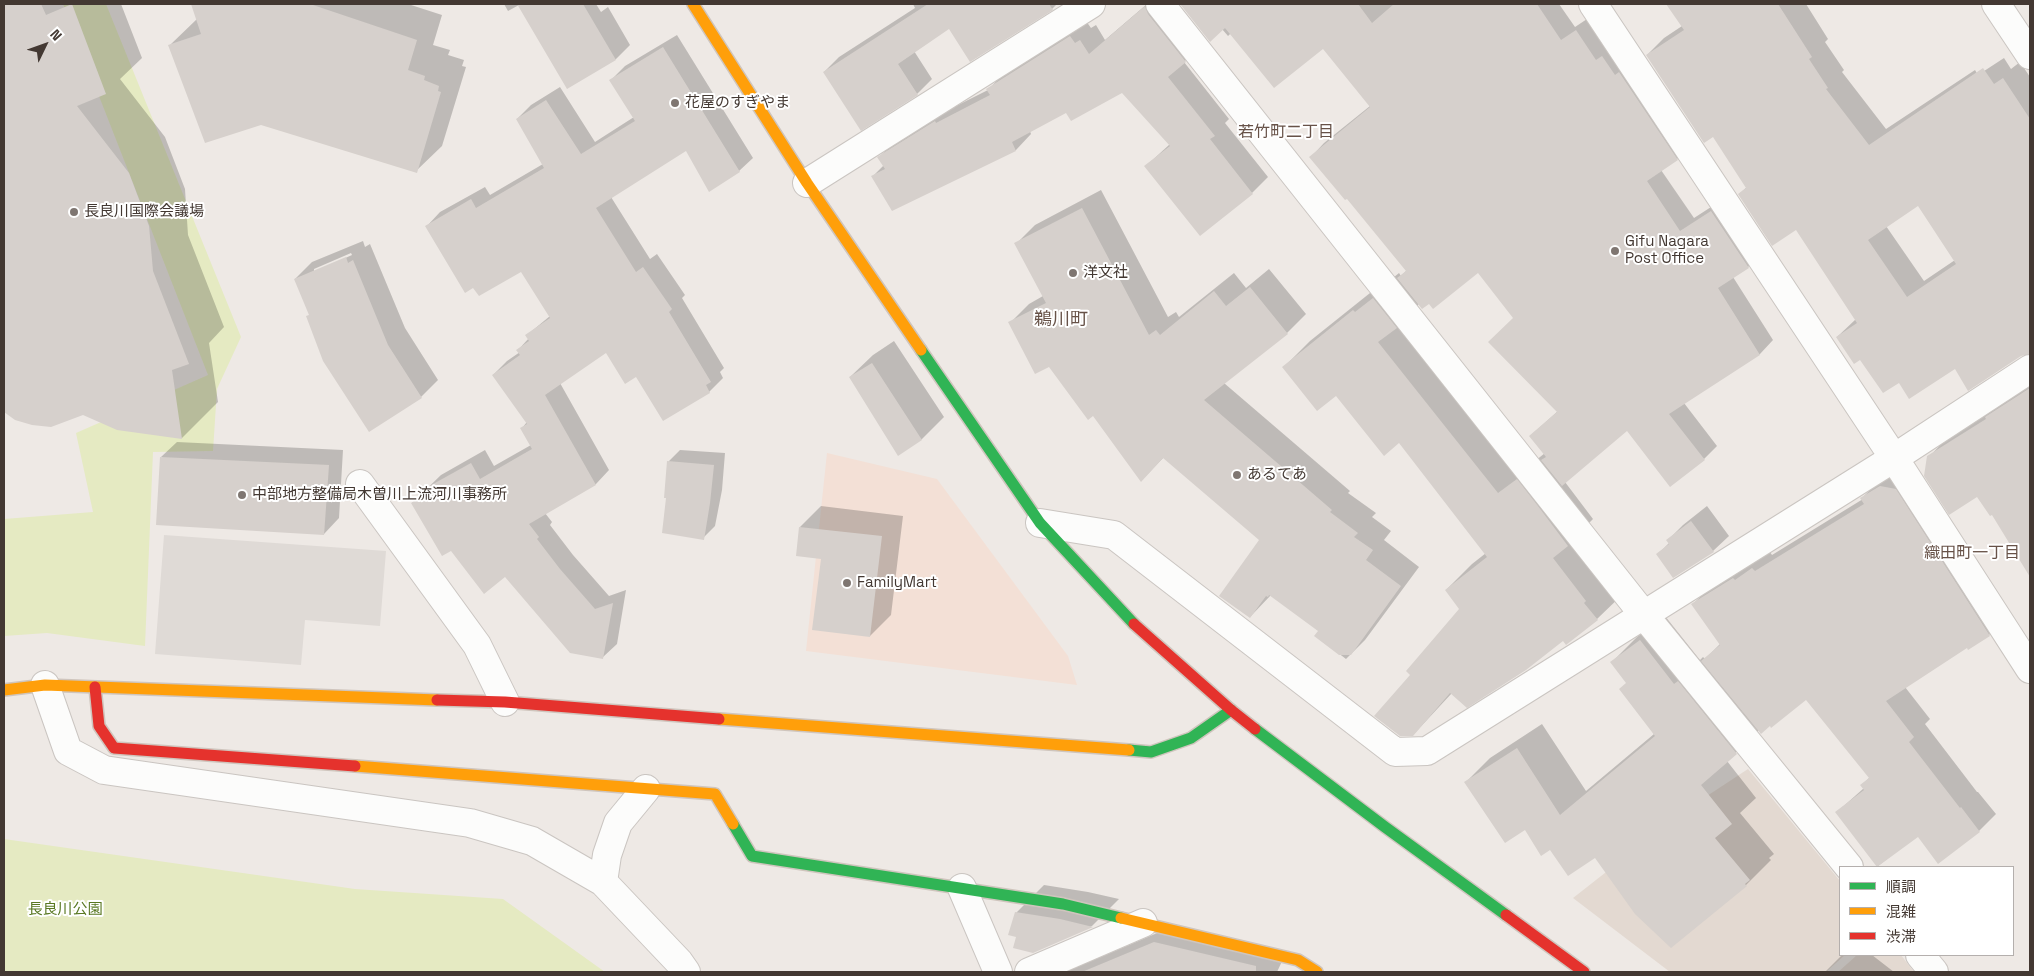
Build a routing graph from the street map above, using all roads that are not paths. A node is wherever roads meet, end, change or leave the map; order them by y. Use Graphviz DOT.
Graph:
graph roads {
  1 [pos="693,4"];
  2 [pos="1091,4"];
  3 [pos="1160,4"];
  4 [pos="1593,4"];
  5 [pos="1996,4"];
  6 [pos="2030,55"];
  7 [pos="807,183"];
  8 [pos="2030,369"];
  9 [pos="1894,458"];
  10 [pos="360,484"];
  11 [pos="1040,524"];
  12 [pos="1644,615"];
  13 [pos="2030,669"];
  14 [pos="45,685"];
  15 [pos="95,687"];
  16 [pos="4,690"];
  17 [pos="505,702"];
  18 [pos="1231,710"];
  19 [pos="646,789"];
  20 [pos="1848,866"];
  21 [pos="603,882"];
  22 [pos="962,888"];
  23 [pos="1143,923"];
  24 [pos="1921,956"];
  25 [pos="686,972"];
  26 [pos="998,972"];
  27 [pos="1029,972"];
  28 [pos="1317,972"];
  29 [pos="1584,972"];
  30 [pos="1934,972"];
  1 -- 7 [label="street"];
  2 -- 7 [label="street"];
  3 -- 12 [label="street"];
  4 -- 9 [label="street"];
  5 -- 6 [label="street"];
  7 -- 11 [label="street"];
  8 -- 9 [label="street"];
  9 -- 12 [label="street"];
  9 -- 13 [label="street"];
  10 -- 17 [label="street"];
  11 -- 12 [label="street"];
  11 -- 18 [label="street"];
  12 -- 20 [label="street"];
  14 -- 15 [label="street"];
  14 -- 16 [label="street"];
  14 -- 21 [label="street"];
  15 -- 17 [label="street"];
  15 -- 19 [label="street"];
  17 -- 18 [label="street"];
  18 -- 29 [label="street"];
  19 -- 21 [label="street"];
  19 -- 22 [label="street"];
  21 -- 25 [label="street"];
  22 -- 23 [label="street"];
  22 -- 26 [label="street"];
  23 -- 27 [label="street"];
  23 -- 28 [label="street"];
  24 -- 30 [label="street"];
}
